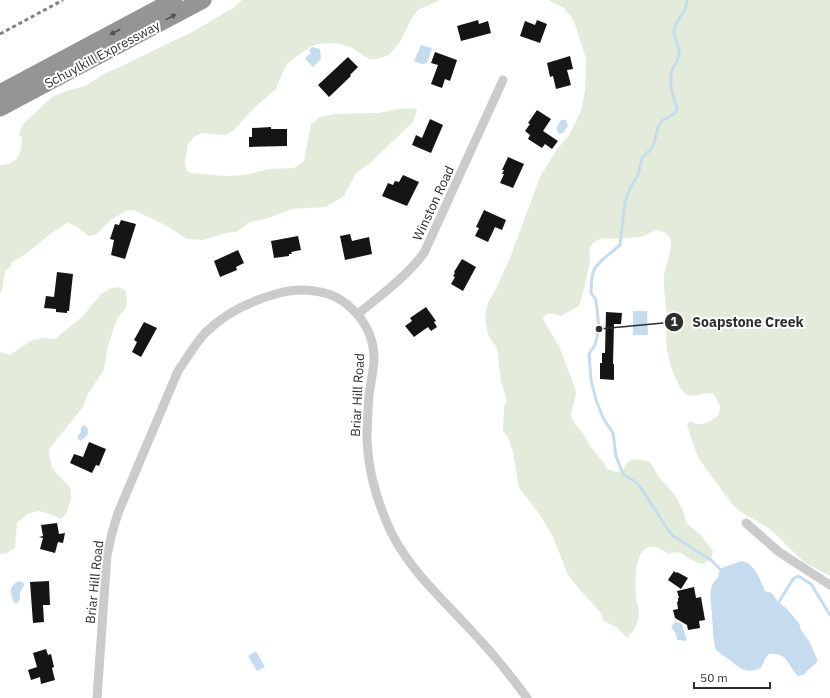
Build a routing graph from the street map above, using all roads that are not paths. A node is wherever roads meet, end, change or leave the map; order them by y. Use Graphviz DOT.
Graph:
graph roads {
  1 [pos="174,0"];
  2 [pos="203,0"];
  3 [pos="503,80"];
  4 [pos="0,92"];
  5 [pos="0,108"];
  6 [pos="358,314"];
  7 [pos="746,523"];
  8 [pos="830,585"];
  9 [pos="97,698"];
  10 [pos="527,698"];
  1 -- 4 [label="highway, Schuylkill Expressway, one-way"];
  5 -- 2 [label="highway, Schuylkill Expressway, one-way"];
  3 -- 6 [label="street, Winston Road"];
  6 -- 9 [label="street, Briar Hill Road"];
  6 -- 10 [label="street, Briar Hill Road"];
  7 -- 8 [label="street"];
}
